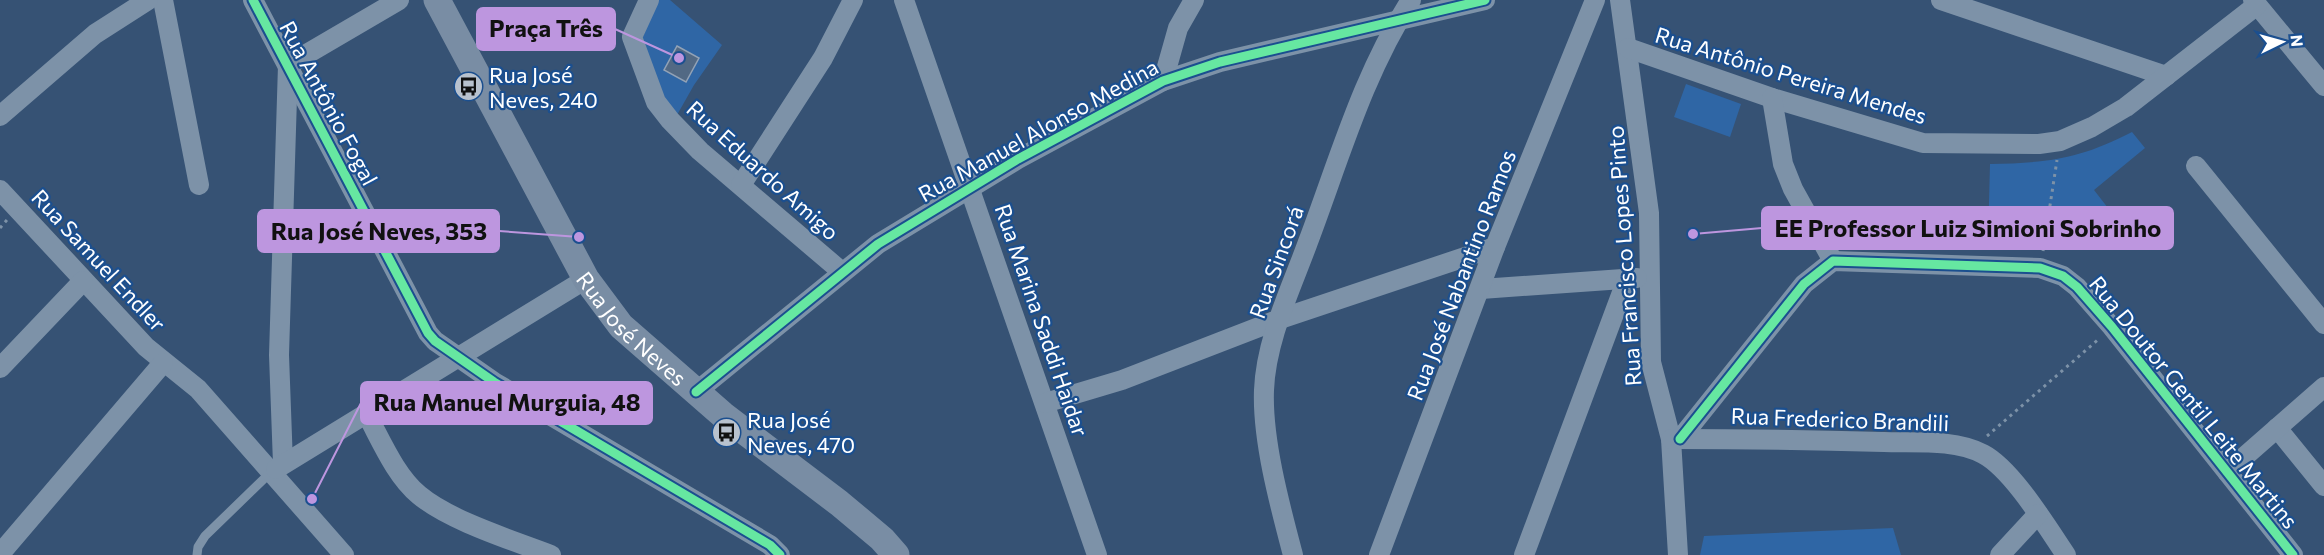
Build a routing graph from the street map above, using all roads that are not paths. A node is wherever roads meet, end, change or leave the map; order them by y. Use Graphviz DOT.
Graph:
graph roads {
  1 [pos="148,0"];
  2 [pos="163,0"];
  3 [pos="253,0"];
  4 [pos="399,0"];
  5 [pos="437,0"];
  6 [pos="649,0"];
  7 [pos="853,0"];
  8 [pos="904,0"];
  9 [pos="1194,0"];
  10 [pos="1411,0"];
  11 [pos="1485,0"];
  12 [pos="1620,0"];
  13 [pos="1627,0"];
  14 [pos="1941,0"];
  15 [pos="2254,3"];
  16 [pos="1595,4"];
  17 [pos="1397,22"];
  18 [pos="1624,25"];
  19 [pos="1628,48"];
  20 [pos="288,65"];
  21 [pos="2166,76"];
  22 [pos="1163,81"];
  23 [pos="2324,86"];
  24 [pos="1772,98"];
  25 [pos="0,117"];
  26 [pos="2196,166"];
  27 [pos="199,184"];
  28 [pos="741,185"];
  29 [pos="970,187"];
  30 [pos="0,190"];
  31 [pos="1495,247"];
  32 [pos="1833,261"];
  33 [pos="842,272"];
  34 [pos="1651,278"];
  35 [pos="586,279"];
  36 [pos="1627,279"];
  37 [pos="83,281"];
  38 [pos="1481,289"];
  39 [pos="1280,319"];
  40 [pos="2324,324"];
  41 [pos="458,358"];
  42 [pos="163,363"];
  43 [pos="0,368"];
  44 [pos="2324,387"];
  45 [pos="696,392"];
  46 [pos="1045,403"];
  47 [pos="366,413"];
  48 [pos="2277,428"];
  49 [pos="1675,439"];
  50 [pos="277,468"];
  51 [pos="2227,472"];
  52 [pos="2324,486"];
  53 [pos="2038,514"];
  54 [pos="10,550"];
  55 [pos="197,555"];
  56 [pos="344,555"];
  57 [pos="551,555"];
  58 [pos="780,555"];
  59 [pos="896,555"];
  60 [pos="1097,555"];
  61 [pos="1293,555"];
  62 [pos="1379,555"];
  63 [pos="1524,555"];
  64 [pos="1678,555"];
  65 [pos="2000,555"];
  66 [pos="2066,555"];
  67 [pos="2293,555"];
  1 -- 25 [label="street"];
  2 -- 27 [label="street"];
  3 -- 20 [label="street, Rua Antônio Fogal"];
  4 -- 20 [label="street"];
  5 -- 35 [label="street, Rua José Neves"];
  6 -- 28 [label="street, Rua Eduardo Amigo"];
  7 -- 28 [label="street"];
  8 -- 29 [label="street, Rua Marina Saddi Haidar"];
  9 -- 22 [label="street"];
  10 -- 17 [label="street, Rua Sincorá"];
  11 -- 17 [label="street, Rua Manuel Alonso Medina"];
  12 -- 18 [label="street, Rua Francisco Lopes Pinto"];
  13 -- 18 [label="street, Rua Francisco Lopes Pinto"];
  14 -- 21 [label="street"];
  15 -- 21 [label="street, Rua Antônio Pereira Mendes"];
  15 -- 23 [label="street"];
  16 -- 31 [label="street, Rua José Nabantino Ramos"];
  17 -- 22 [label="street, Rua Manuel Alonso Medina"];
  17 -- 39 [label="street, Rua Sincorá"];
  18 -- 19 [label="street, Rua Francisco Lopes Pinto"];
  19 -- 24 [label="street, Rua Antônio Pereira Mendes"];
  19 -- 34 [label="street, Rua Francisco Lopes Pinto"];
  20 -- 41 [label="street, Rua Antônio Fogal"];
  20 -- 50 [label="street"];
  21 -- 24 [label="street, Rua Antônio Pereira Mendes"];
  22 -- 29 [label="street, Rua Manuel Alonso Medina"];
  24 -- 32 [label="street"];
  26 -- 40 [label="street"];
  28 -- 33 [label="street, Rua Eduardo Amigo"];
  29 -- 33 [label="street, Rua Manuel Alonso Medina"];
  29 -- 46 [label="street, Rua Marina Saddi Haidar"];
  30 -- 37 [label="street, Rua Samuel Endler"];
  31 -- 38 [label="street, Rua José Nabantino Ramos"];
  31 -- 39 [label="street"];
  32 -- 49 [label="street"];
  32 -- 51 [label="street, Rua Doutor Gentil Leite Martins"];
  33 -- 45 [label="street, Rua Manuel Alonso Medina"];
  34 -- 36 [label="street"];
  34 -- 49 [label="street, Rua Francisco Lopes Pinto"];
  35 -- 41 [label="street"];
  35 -- 45 [label="street, Rua José Neves"];
  36 -- 38 [label="street"];
  36 -- 63 [label="street"];
  37 -- 42 [label="street, Rua Samuel Endler"];
  37 -- 43 [label="street"];
  38 -- 62 [label="street, Rua José Nabantino Ramos"];
  39 -- 46 [label="street"];
  39 -- 61 [label="street, Rua Sincorá"];
  41 -- 47 [label="street"];
  41 -- 58 [label="street, Rua Antônio Fogal"];
  42 -- 50 [label="street, Rua Samuel Endler"];
  42 -- 54 [label="street"];
  44 -- 48 [label="street"];
  45 -- 59 [label="street, Rua José Neves"];
  46 -- 60 [label="street, Rua Marina Saddi Haidar"];
  47 -- 50 [label="street"];
  47 -- 57 [label="street"];
  48 -- 51 [label="street"];
  48 -- 52 [label="street"];
  49 -- 53 [label="street, Rua Frederico Brandili"];
  49 -- 64 [label="street, Rua Francisco Lopes Pinto"];
  50 -- 55 [label="lane"];
  50 -- 56 [label="street, Rua Samuel Endler"];
  51 -- 67 [label="street, Rua Doutor Gentil Leite Martins"];
  53 -- 65 [label="street"];
  53 -- 66 [label="street, Rua Frederico Brandili"];
}
